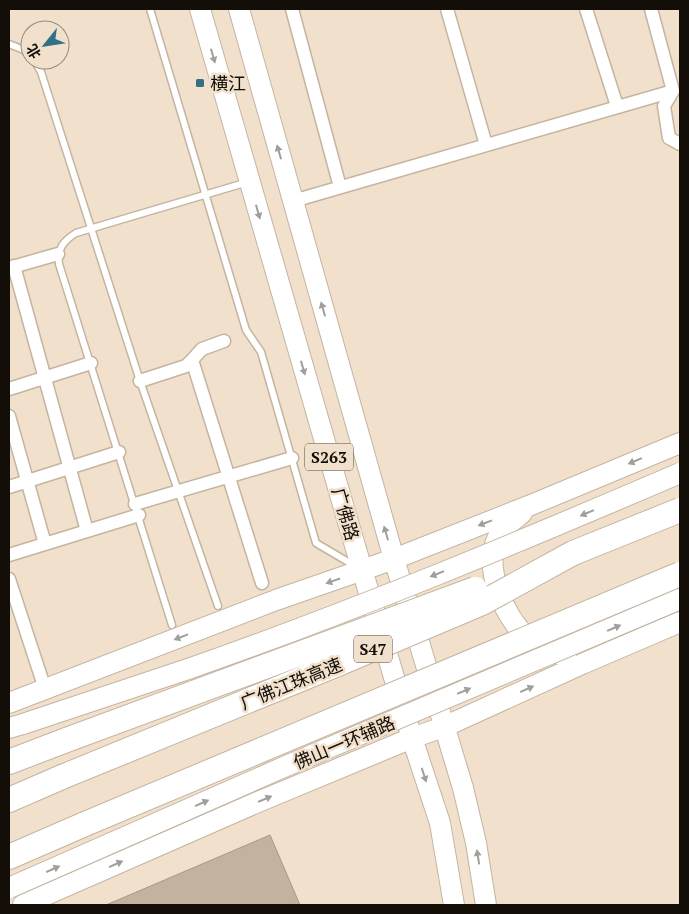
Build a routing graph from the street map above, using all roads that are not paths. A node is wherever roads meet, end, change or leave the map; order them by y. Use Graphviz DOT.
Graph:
graph roads {
  1 [pos="150,9"];
  2 [pos="200,9"];
  3 [pos="240,9"];
  4 [pos="292,9"];
  5 [pos="447,9"];
  6 [pos="586,9"];
  7 [pos="651,9"];
  8 [pos="40,70"];
  9 [pos="673,91"];
  10 [pos="617,106"];
  11 [pos="486,144"];
  12 [pos="680,144"];
  13 [pos="250,182"];
  14 [pos="340,187"];
  15 [pos="206,194"];
  16 [pos="293,200"];
  17 [pos="92,228"];
  18 [pos="58,254"];
  19 [pos="11,267"];
  20 [pos="224,341"];
  21 [pos="192,360"];
  22 [pos="91,363"];
  23 [pos="45,378"];
  24 [pos="140,381"];
  25 [pos="9,389"];
  26 [pos="9,416"];
  27 [pos="680,442"];
  28 [pos="119,452"];
  29 [pos="292,458"];
  30 [pos="70,468"];
  31 [pos="680,473"];
  32 [pos="229,476"];
  33 [pos="27,481"];
  34 [pos="9,487"];
  35 [pos="178,492"];
  36 [pos="531,505"];
  37 [pos="137,509"];
  38 [pos="680,510"];
  39 [pos="87,531"];
  40 [pos="44,544"];
  41 [pos="573,554"];
  42 [pos="9,555"];
  43 [pos="394,559"];
  44 [pos="362,571"];
  45 [pos="680,574"];
  46 [pos="9,579"];
  47 [pos="262,583"];
  48 [pos="680,600"];
  49 [pos="218,606"];
  50 [pos="680,622"];
  51 [pos="172,625"];
  52 [pos="595,659"];
  53 [pos="45,689"];
  54 [pos="9,703"];
  55 [pos="16,726"];
  56 [pos="446,726"];
  57 [pos="412,738"];
  58 [pos="9,762"];
  59 [pos="9,800"];
  60 [pos="9,857"];
  61 [pos="9,888"];
  62 [pos="23,905"];
  63 [pos="454,905"];
  64 [pos="486,905"];
  1 -- 15 [label="lane"];
  2 -- 13 [label="main road, 广佛路 / S263, one-way"];
  16 -- 3 [label="main road, 广佛路 / S263, one-way"];
  4 -- 14 [label="street"];
  5 -- 11 [label="street"];
  6 -- 10 [label="street"];
  7 -- 9 [label="street"];
  8 -- 17 [label="lane"];
  9 -- 10 [label="street"];
  9 -- 12 [label="street"];
  10 -- 11 [label="street"];
  11 -- 14 [label="street"];
  13 -- 15 [label="lane"];
  13 -- 44 [label="main road, 广佛路 / S263, one-way"];
  14 -- 16 [label="street"];
  15 -- 17 [label="lane"];
  15 -- 29 [label="lane"];
  43 -- 16 [label="main road, 广佛路 / S263, one-way"];
  17 -- 18 [label="lane"];
  17 -- 24 [label="lane"];
  18 -- 19 [label="street"];
  18 -- 22 [label="lane"];
  19 -- 23 [label="street"];
  20 -- 21 [label="street"];
  21 -- 24 [label="street"];
  21 -- 32 [label="street"];
  22 -- 23 [label="street"];
  22 -- 28 [label="lane"];
  23 -- 25 [label="street"];
  23 -- 30 [label="street"];
  24 -- 35 [label="lane"];
  26 -- 33 [label="street"];
  27 -- 36 [label="main road, one-way"];
  28 -- 30 [label="street"];
  28 -- 37 [label="lane"];
  29 -- 32 [label="street"];
  29 -- 44 [label="lane"];
  30 -- 33 [label="street"];
  30 -- 39 [label="street"];
  31 -- 55 [label="main road, one-way, bridge"];
  32 -- 35 [label="street"];
  32 -- 47 [label="street"];
  33 -- 34 [label="street"];
  33 -- 40 [label="street"];
  35 -- 37 [label="street"];
  35 -- 49 [label="lane"];
  36 -- 43 [label="main road, one-way"];
  36 -- 52 [label="main road"];
  37 -- 39 [label="street"];
  37 -- 51 [label="lane"];
  38 -- 41 [label="highway, 广佛江珠高速 / S47, bridge"];
  39 -- 40 [label="street"];
  40 -- 42 [label="street"];
  41 -- 58 [label="highway, bridge"];
  41 -- 59 [label="highway, 广佛江珠高速 / S47, bridge"];
  43 -- 44 [label="main road"];
  43 -- 56 [label="main road, 广佛路 / S263"];
  44 -- 53 [label="main road, one-way"];
  44 -- 57 [label="main road, 广佛路 / S263"];
  45 -- 60 [label="highway, bridge"];
  46 -- 53 [label="street"];
  61 -- 48 [label="main road, 佛山一环辅路, one-way, bridge"];
  50 -- 52 [label="main road, 佛山一环辅路"];
  56 -- 52 [label="main road, 佛山一环辅路, one-way"];
  53 -- 54 [label="main road"];
  56 -- 57 [label="main road, 佛山一环辅路"];
  64 -- 56 [label="main road, 广佛路 / S263, one-way"];
  62 -- 57 [label="main road, 佛山一环辅路, one-way"];
  57 -- 63 [label="main road, 广佛路 / S263, one-way"];
}
